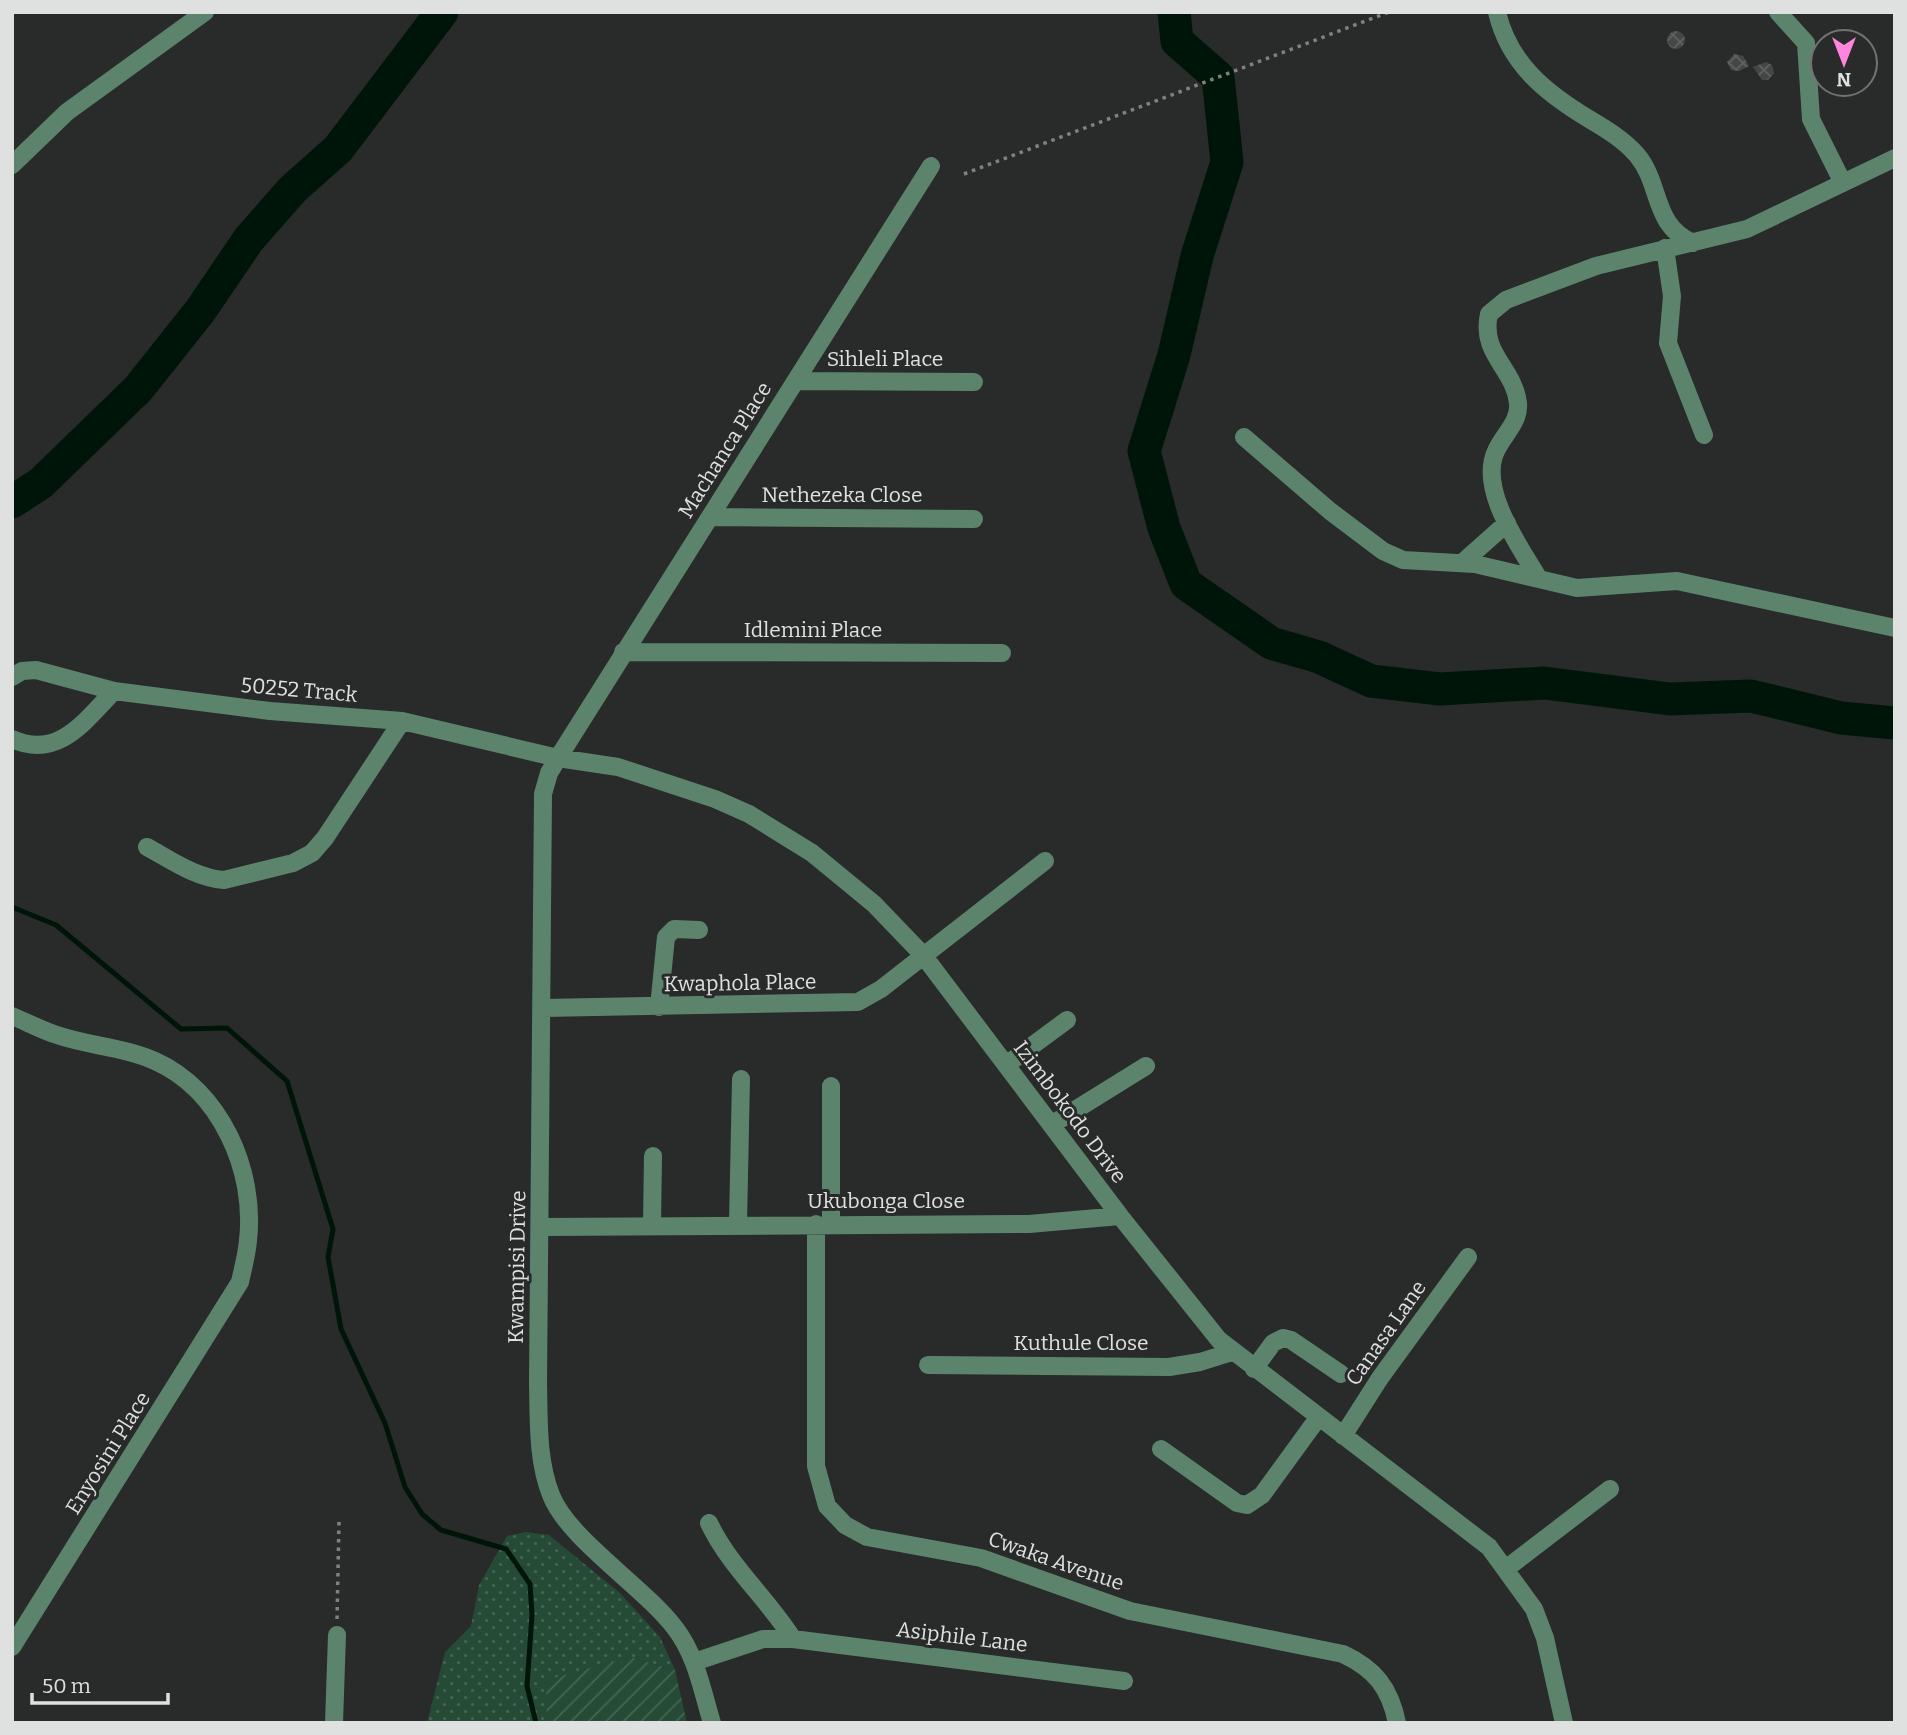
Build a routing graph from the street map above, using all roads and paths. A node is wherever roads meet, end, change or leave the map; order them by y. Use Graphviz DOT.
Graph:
graph roads {
  1 [pos="205,12"];
  2 [pos="1389,12"];
  3 [pos="1497,12"];
  4 [pos="1778,12"];
  5 [pos="1895,158"];
  6 [pos="12,165"];
  7 [pos="931,166"];
  8 [pos="964,174"];
  9 [pos="1843,183"];
  10 [pos="1693,243"];
  11 [pos="1665,248"];
  12 [pos="796,381"];
  13 [pos="974,382"];
  14 [pos="1704,435"];
  15 [pos="1244,437"];
  16 [pos="710,517"];
  17 [pos="974,519"];
  18 [pos="1507,523"];
  19 [pos="1462,563"];
  20 [pos="1539,579"];
  21 [pos="1895,628"];
  22 [pos="623,652"];
  23 [pos="1003,653"];
  24 [pos="12,677"];
  25 [pos="114,691"];
  26 [pos="402,721"];
  27 [pos="12,739"];
  28 [pos="558,758"];
  29 [pos="147,847"];
  30 [pos="1045,861"];
  31 [pos="699,930"];
  32 [pos="923,955"];
  33 [pos="659,1007"];
  34 [pos="543,1008"];
  35 [pos="12,1016"];
  36 [pos="1067,1020"];
  37 [pos="1006,1065"];
  38 [pos="1146,1066"];
  39 [pos="741,1079"];
  40 [pos="831,1086"];
  41 [pos="1051,1125"];
  42 [pos="653,1156"];
  43 [pos="1120,1216"];
  44 [pos="652,1224"];
  45 [pos="738,1224"];
  46 [pos="824,1224"];
  47 [pos="541,1227"];
  48 [pos="1468,1258"];
  49 [pos="1231,1352"];
  50 [pos="928,1365"];
  51 [pos="1255,1369"];
  52 [pos="1341,1374"];
  53 [pos="1318,1418"];
  54 [pos="1343,1436"];
  55 [pos="1161,1449"];
  56 [pos="1610,1489"];
  57 [pos="339,1522"];
  58 [pos="709,1523"];
  59 [pos="1507,1568"];
  60 [pos="337,1636"];
  61 [pos="793,1639"];
  62 [pos="12,1647"];
  63 [pos="694,1662"];
  64 [pos="1124,1681"];
  65 [pos="334,1723"];
  66 [pos="712,1723"];
  67 [pos="1397,1723"];
  68 [pos="1564,1723"];
  1 -- 6 [label="street"];
  2 -- 8 [label="path"];
  3 -- 10 [label="street"];
  4 -- 9 [label="street"];
  5 -- 9 [label="street"];
  7 -- 12 [label="street, Machanca Place"];
  9 -- 10 [label="street"];
  10 -- 11 [label="street"];
  11 -- 14 [label="street"];
  11 -- 18 [label="street"];
  12 -- 13 [label="street, Sihleli Place"];
  12 -- 16 [label="street, Machanca Place"];
  15 -- 19 [label="street"];
  16 -- 17 [label="street, Nethezeka Close"];
  16 -- 22 [label="street, Machanca Place"];
  18 -- 19 [label="street"];
  18 -- 20 [label="street"];
  19 -- 20 [label="street"];
  20 -- 21 [label="street"];
  22 -- 23 [label="street, Idlemini Place"];
  22 -- 28 [label="street, Machanca Place"];
  24 -- 25 [label="street, 50252 Track"];
  25 -- 26 [label="street, 50252 Track"];
  25 -- 27 [label="street"];
  26 -- 28 [label="street, 50252 Track"];
  26 -- 29 [label="street"];
  28 -- 32 [label="street, Izimbokodo Drive"];
  28 -- 34 [label="street, Kwampisi Drive"];
  30 -- 32 [label="street, Kwaphola Place"];
  31 -- 33 [label="street"];
  32 -- 33 [label="street, Kwaphola Place"];
  32 -- 37 [label="street, Izimbokodo Drive"];
  33 -- 34 [label="street, Kwaphola Place"];
  34 -- 47 [label="street, Kwampisi Drive"];
  35 -- 62 [label="street, Enyosini Place"];
  36 -- 37 [label="street"];
  37 -- 41 [label="street, Izimbokodo Drive"];
  38 -- 41 [label="street"];
  39 -- 45 [label="street"];
  40 -- 46 [label="street, Cwaka Avenue"];
  41 -- 43 [label="street, Izimbokodo Drive"];
  42 -- 44 [label="street"];
  43 -- 46 [label="street, Ukubonga Close"];
  43 -- 49 [label="street, Izimbokodo Drive"];
  44 -- 45 [label="street, Ukubonga Close"];
  44 -- 47 [label="street, Ukubonga Close"];
  45 -- 46 [label="street, Ukubonga Close"];
  46 -- 67 [label="street, Cwaka Avenue"];
  47 -- 63 [label="street, Kwampisi Drive"];
  48 -- 54 [label="street, Canasa Lane"];
  49 -- 50 [label="street, Kuthule Close"];
  49 -- 51 [label="street, Izimbokodo Drive"];
  51 -- 52 [label="street"];
  51 -- 53 [label="street, Izimbokodo Drive"];
  53 -- 54 [label="street, Izimbokodo Drive"];
  53 -- 55 [label="street"];
  54 -- 59 [label="street, Izimbokodo Drive"];
  56 -- 59 [label="street"];
  57 -- 60 [label="path"];
  58 -- 61 [label="street"];
  59 -- 68 [label="street, Izimbokodo Drive"];
  60 -- 65 [label="street"];
  61 -- 63 [label="street, Asiphile Lane"];
  61 -- 64 [label="street, Asiphile Lane"];
  63 -- 66 [label="street, Kwampisi Drive"];
}
